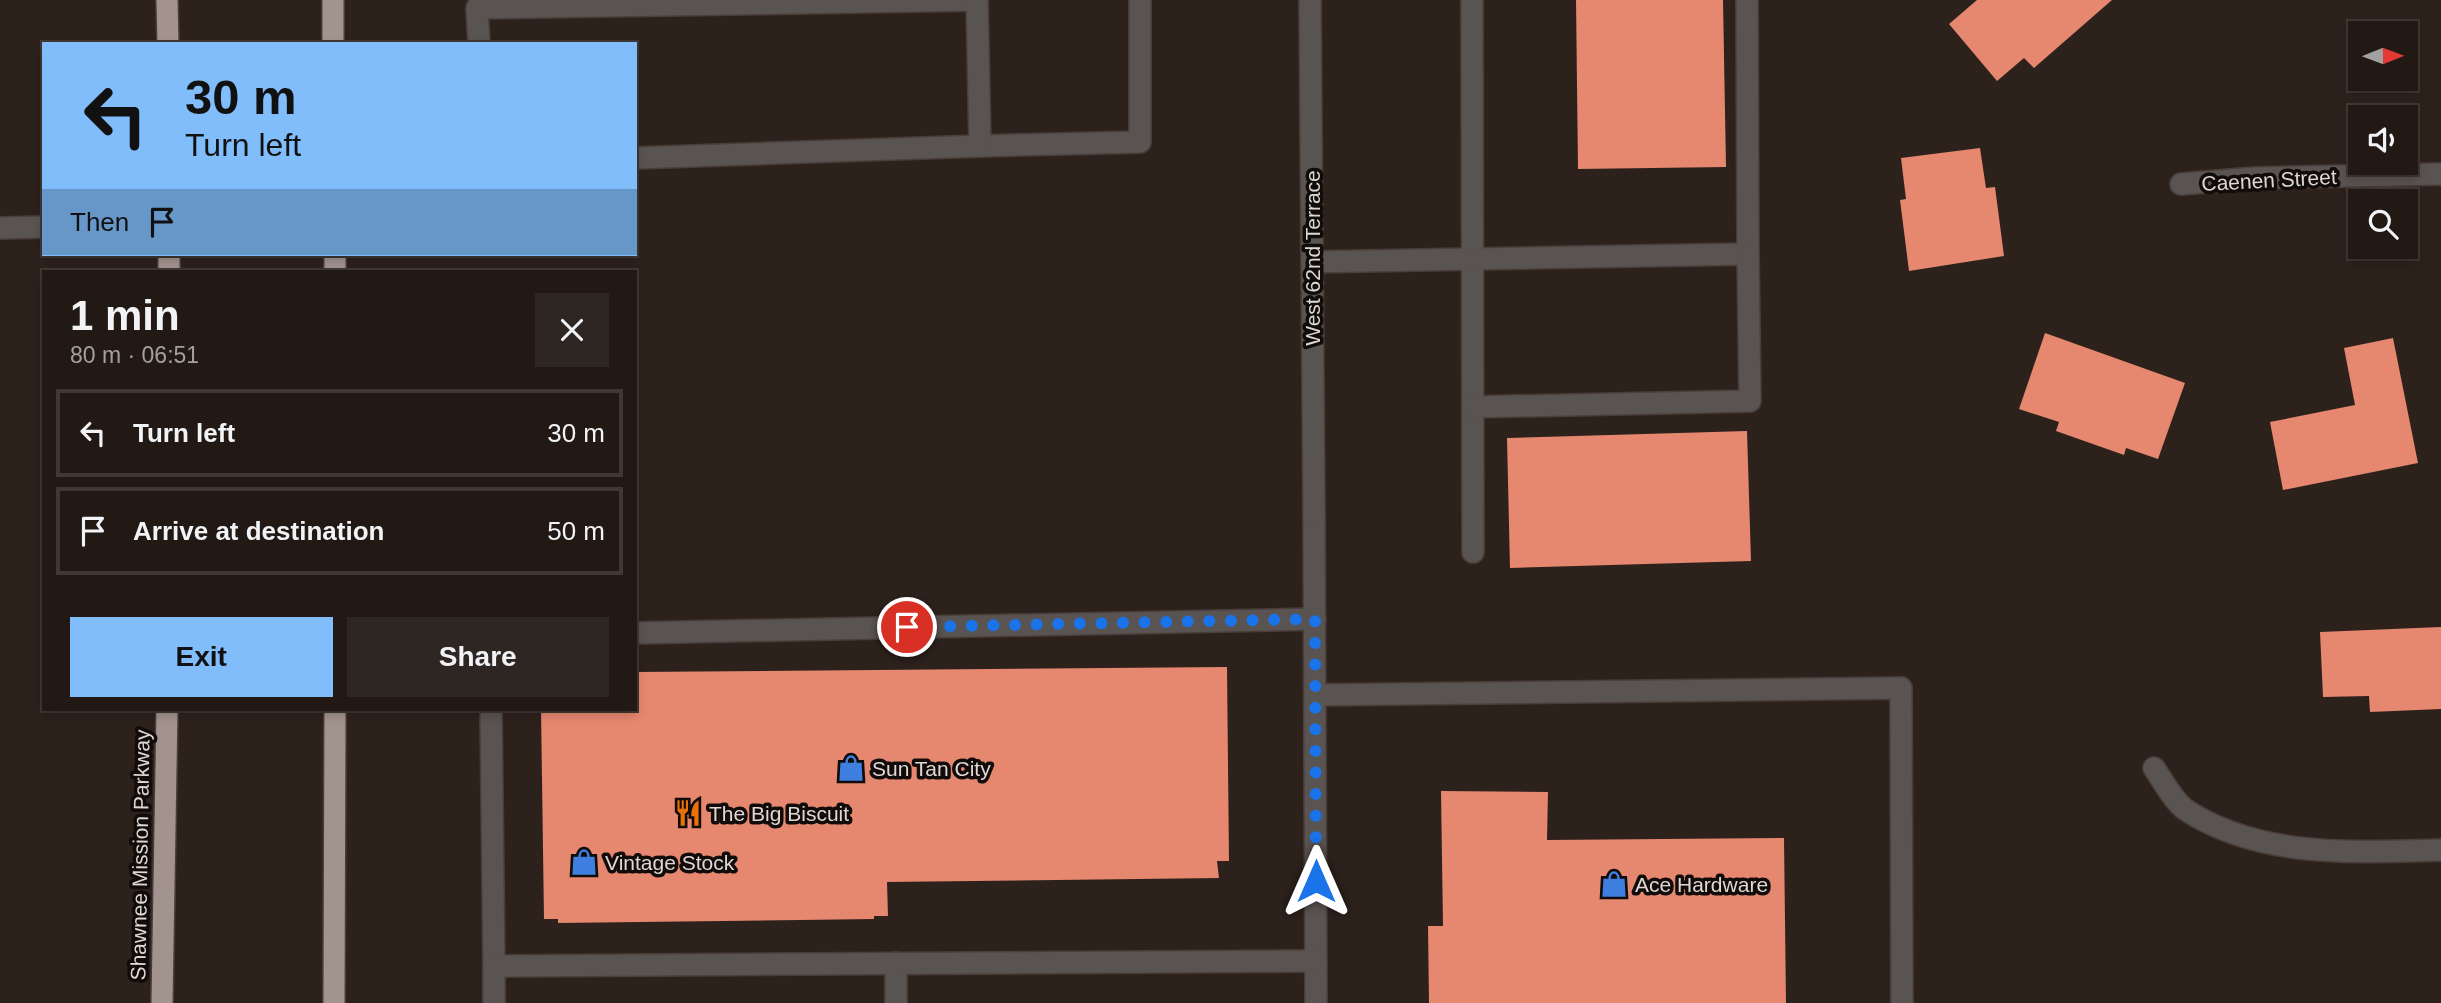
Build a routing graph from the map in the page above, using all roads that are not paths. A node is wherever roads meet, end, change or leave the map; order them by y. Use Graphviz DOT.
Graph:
graph roads {
  1 [pos="167,0"];
  2 [pos="333,0"];
  3 [pos="977,0"];
  4 [pos="1140,0"];
  5 [pos="1310,0"];
  6 [pos="1472,0"];
  7 [pos="1748,0"];
  8 [pos="168,42"];
  9 [pos="334,42"];
  10 [pos="478,42"];
  11 [pos="980,146"];
  12 [pos="637,158"];
  13 [pos="2441,174"];
  14 [pos="2181,184"];
  15 [pos="42,227"];
  16 [pos="0,228"];
  17 [pos="1748,254"];
  18 [pos="1473,258"];
  19 [pos="1312,262"];
  20 [pos="1473,407"];
  21 [pos="1473,552"];
  22 [pos="1315,619"];
  23 [pos="637,633"];
  24 [pos="1315,695"];
  25 [pos="167,711"];
  26 [pos="335,711"];
  27 [pos="491,711"];
  28 [pos="2154,768"];
  29 [pos="2441,850"];
  30 [pos="1316,961"];
  31 [pos="896,963"];
  32 [pos="494,966"];
  33 [pos="162,1003"];
  34 [pos="334,1003"];
  35 [pos="494,1003"];
  36 [pos="896,1003"];
  37 [pos="1317,1003"];
  38 [pos="1902,1003"];
  1 -- 8 [label="highway"];
  2 -- 9 [label="highway"];
  3 -- 10 [label="street"];
  3 -- 11 [label="street"];
  4 -- 11 [label="street"];
  5 -- 19 [label="street, West 62nd Terrace"];
  6 -- 18 [label="street"];
  7 -- 17 [label="street"];
  11 -- 12 [label="street"];
  13 -- 14 [label="street, Caenen Street"];
  15 -- 16 [label="street"];
  17 -- 18 [label="street"];
  17 -- 20 [label="street"];
  18 -- 19 [label="street"];
  18 -- 20 [label="street"];
  19 -- 22 [label="street, West 62nd Terrace"];
  20 -- 21 [label="street"];
  22 -- 23 [label="street"];
  22 -- 24 [label="street, West 62nd Terrace"];
  24 -- 30 [label="street, West 62nd Terrace"];
  24 -- 38 [label="street"];
  25 -- 33 [label="highway, Shawnee Mission Parkway"];
  26 -- 34 [label="highway"];
  27 -- 32 [label="street"];
  28 -- 29 [label="street"];
  30 -- 31 [label="street"];
  30 -- 37 [label="street, West 62nd Terrace"];
  31 -- 32 [label="street"];
  31 -- 36 [label="street"];
  32 -- 35 [label="street"];
}
